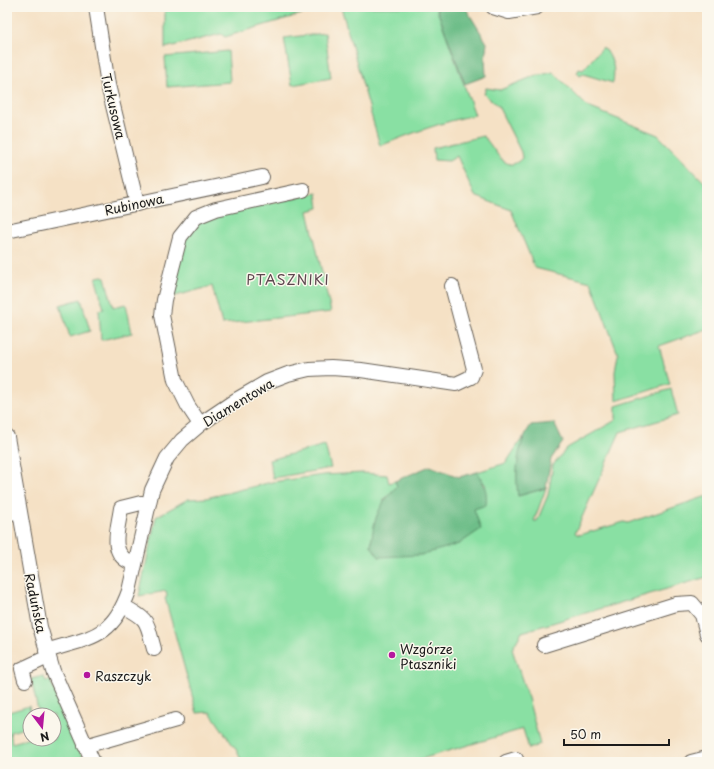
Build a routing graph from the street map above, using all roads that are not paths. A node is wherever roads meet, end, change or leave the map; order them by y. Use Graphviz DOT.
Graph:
graph roads {
  1 [pos="96,7"];
  2 [pos="493,7"];
  3 [pos="537,7"];
  4 [pos="262,178"];
  5 [pos="303,190"];
  6 [pos="137,204"];
  7 [pos="7,231"];
  8 [pos="452,286"];
  9 [pos="200,424"];
  10 [pos="7,436"];
  11 [pos="149,504"];
  12 [pos="13,513"];
  13 [pos="135,564"];
  14 [pos="123,606"];
  15 [pos="707,634"];
  16 [pos="544,645"];
  17 [pos="154,649"];
  18 [pos="47,654"];
  19 [pos="25,680"];
  20 [pos="176,720"];
  21 [pos="85,746"];
  22 [pos="707,758"];
  23 [pos="93,762"];
  24 [pos="506,762"];
  25 [pos="517,762"];
  26 [pos="691,762"];
  1 -- 6 [label="street, Turkusowa"];
  2 -- 3 [label="street"];
  4 -- 6 [label="street, Rubinowa"];
  5 -- 9 [label="street"];
  6 -- 7 [label="street, Rubinowa"];
  8 -- 9 [label="street, Diamentowa"];
  9 -- 11 [label="street, Diamentowa"];
  10 -- 12 [label="street, Raduńska"];
  11 -- 13 [label="street, Diamentowa"];
  11 -- 13 [label="street"];
  12 -- 18 [label="street, Raduńska"];
  13 -- 14 [label="street, Diamentowa"];
  14 -- 17 [label="street"];
  14 -- 18 [label="street, Diamentowa"];
  15 -- 16 [label="street"];
  18 -- 19 [label="street, Diamentowa"];
  18 -- 21 [label="street, Raduńska"];
  20 -- 21 [label="street"];
  21 -- 23 [label="street, Raduńska"];
  22 -- 26 [label="street"];
  24 -- 25 [label="street"];
}
